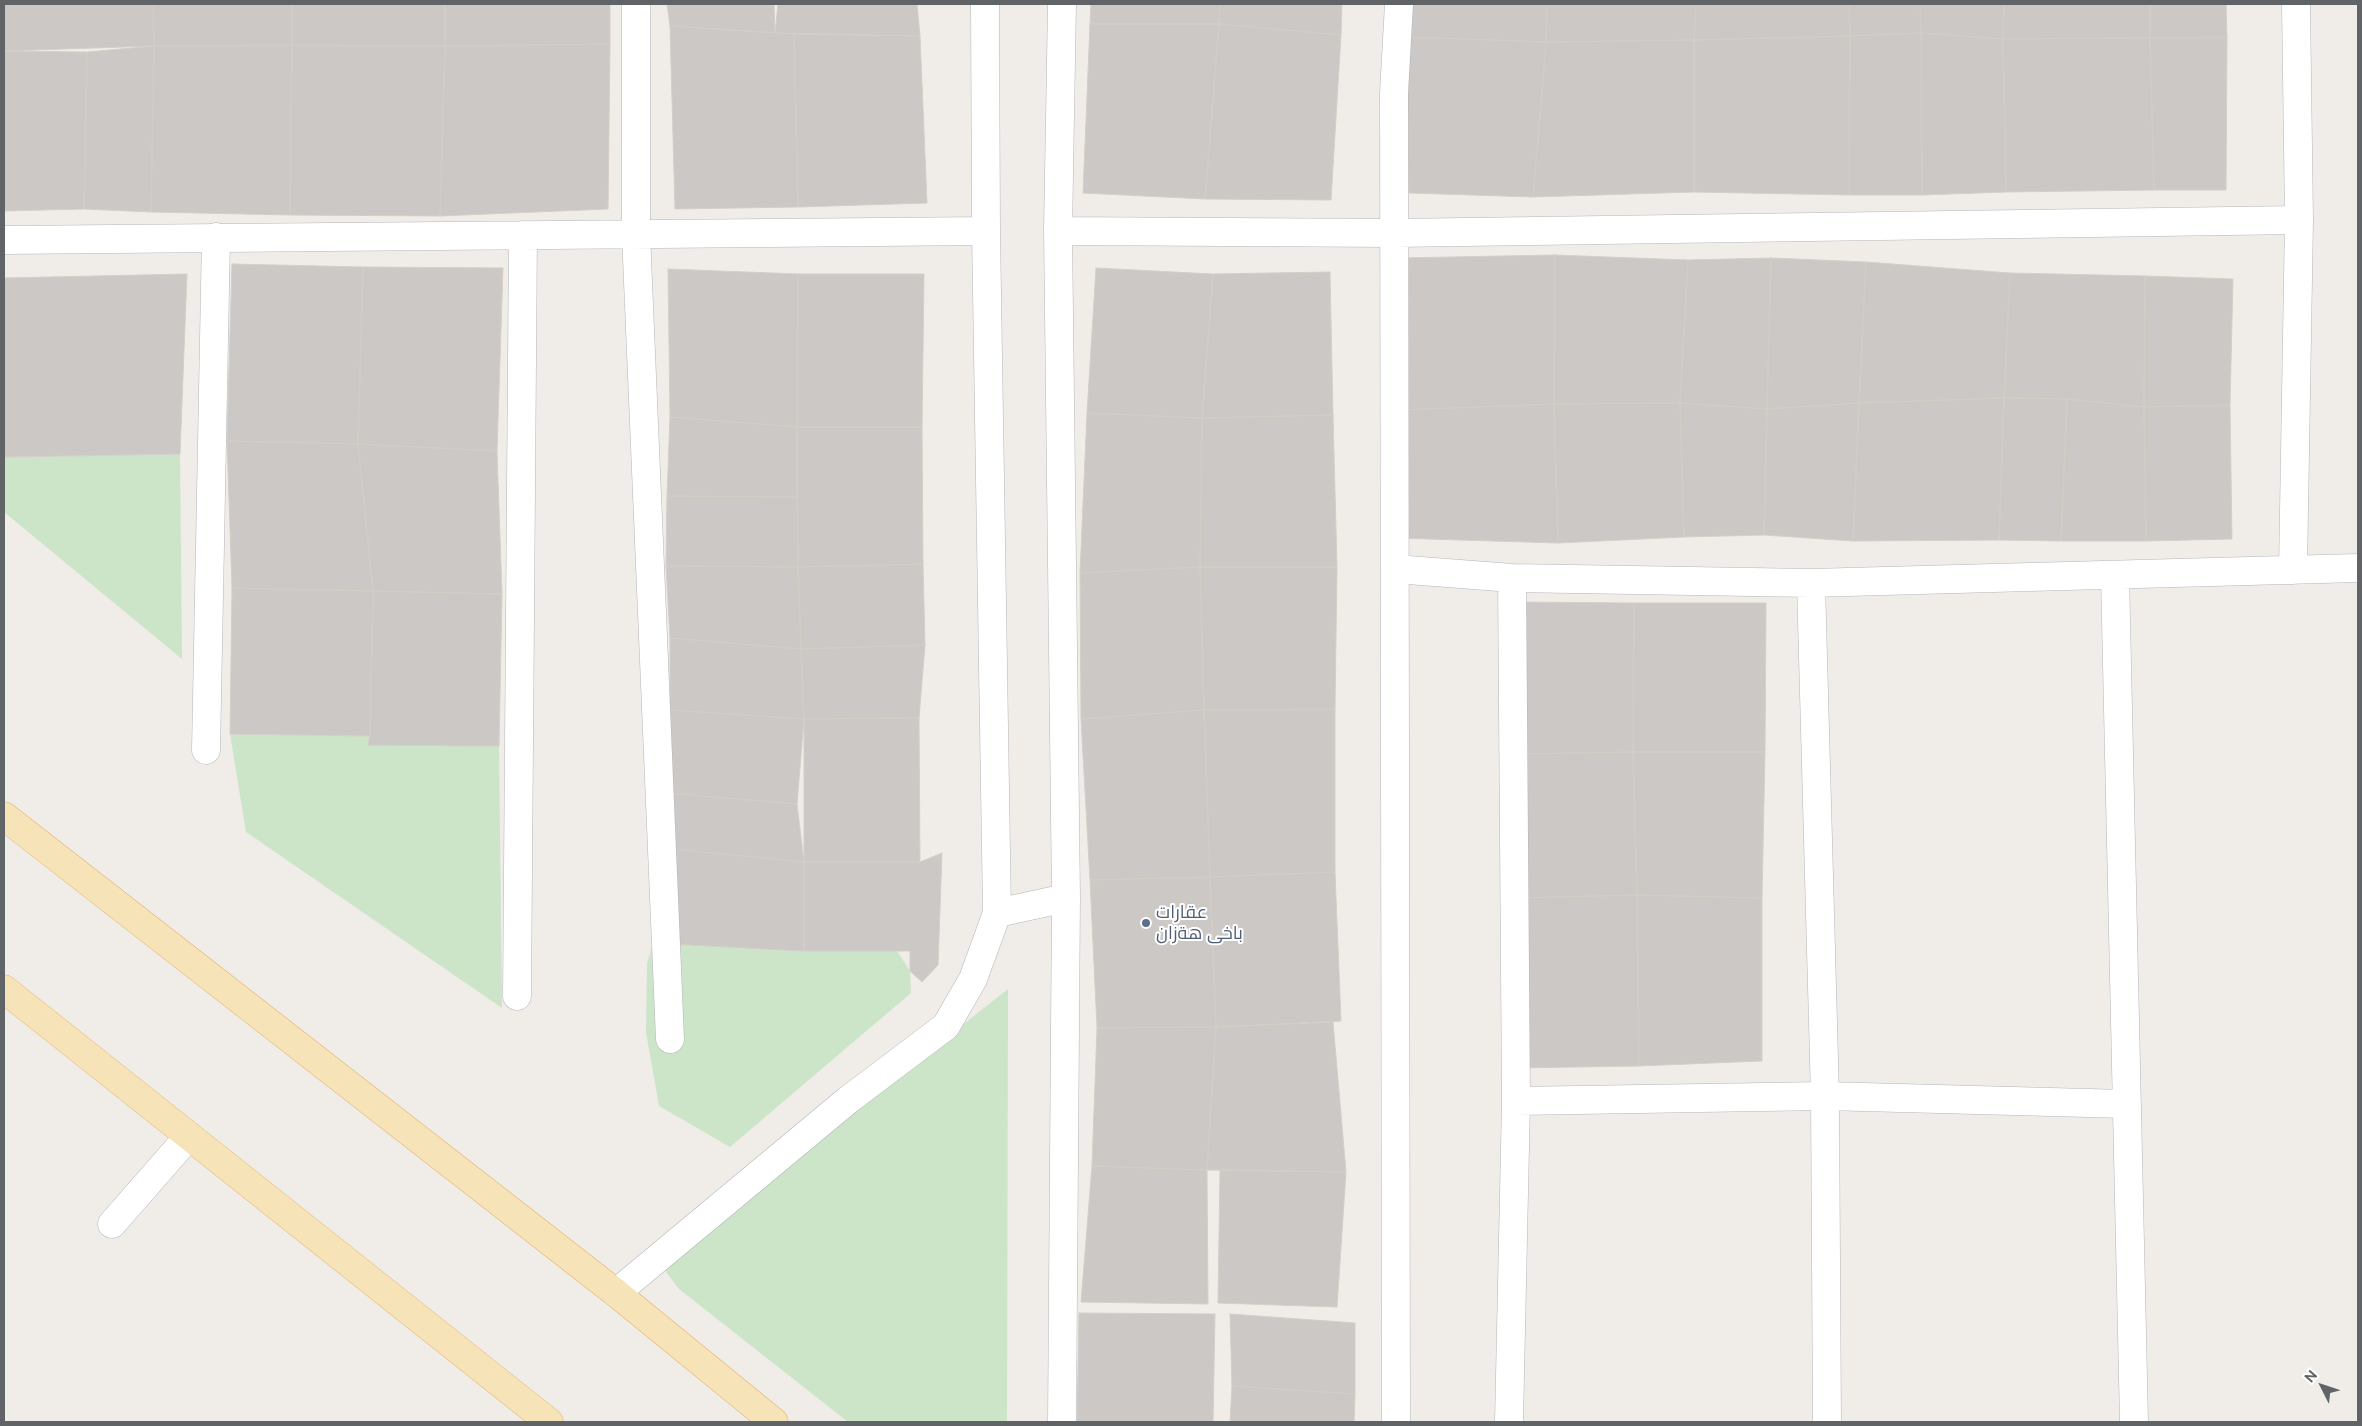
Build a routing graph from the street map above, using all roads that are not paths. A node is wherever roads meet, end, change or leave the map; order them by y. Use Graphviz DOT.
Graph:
graph roads {
  1 [pos="636,4"];
  2 [pos="985,4"];
  3 [pos="1062,4"];
  4 [pos="1399,4"];
  5 [pos="2296,4"];
  6 [pos="2300,220"];
  7 [pos="986,231"];
  8 [pos="1058,231"];
  9 [pos="1395,233"];
  10 [pos="636,234"];
  11 [pos="523,235"];
  12 [pos="216,238"];
  13 [pos="4,240"];
  14 [pos="2358,568"];
  15 [pos="1395,569"];
  16 [pos="2294,570"];
  17 [pos="2115,575"];
  18 [pos="1512,578"];
  19 [pos="1811,583"];
  20 [pos="206,750"];
  21 [pos="4,816"];
  22 [pos="1066,898"];
  23 [pos="997,913"];
  24 [pos="4,989"];
  25 [pos="517,996"];
  26 [pos="670,1039"];
  27 [pos="1825,1096"];
  28 [pos="1516,1101"];
  29 [pos="2126,1104"];
  30 [pos="189,1136"];
  31 [pos="112,1224"];
  32 [pos="616,1293"];
  33 [pos="549,1422"];
  34 [pos="774,1422"];
  35 [pos="1062,1422"];
  36 [pos="1396,1422"];
  37 [pos="1509,1422"];
  38 [pos="1827,1422"];
  39 [pos="2134,1422"];
  1 -- 10 [label="street"];
  2 -- 7 [label="street"];
  3 -- 8 [label="street"];
  4 -- 9 [label="street"];
  5 -- 6 [label="street"];
  6 -- 9 [label="street"];
  6 -- 16 [label="street"];
  7 -- 10 [label="street"];
  7 -- 23 [label="street"];
  8 -- 9 [label="street"];
  8 -- 22 [label="street"];
  9 -- 15 [label="street"];
  10 -- 11 [label="street"];
  10 -- 26 [label="street"];
  11 -- 12 [label="street"];
  11 -- 25 [label="street"];
  12 -- 13 [label="street"];
  12 -- 20 [label="street"];
  14 -- 16 [label="street"];
  15 -- 18 [label="street"];
  15 -- 36 [label="street"];
  16 -- 17 [label="street"];
  17 -- 19 [label="street"];
  17 -- 29 [label="street"];
  18 -- 19 [label="street"];
  18 -- 28 [label="street"];
  19 -- 27 [label="street"];
  21 -- 32 [label="main road"];
  22 -- 23 [label="street"];
  22 -- 35 [label="street"];
  23 -- 32 [label="street"];
  24 -- 30 [label="main road"];
  27 -- 28 [label="street"];
  27 -- 29 [label="street"];
  27 -- 38 [label="street"];
  28 -- 37 [label="street"];
  29 -- 39 [label="street"];
  30 -- 31 [label="street"];
  30 -- 33 [label="main road"];
  32 -- 34 [label="main road"];
}
